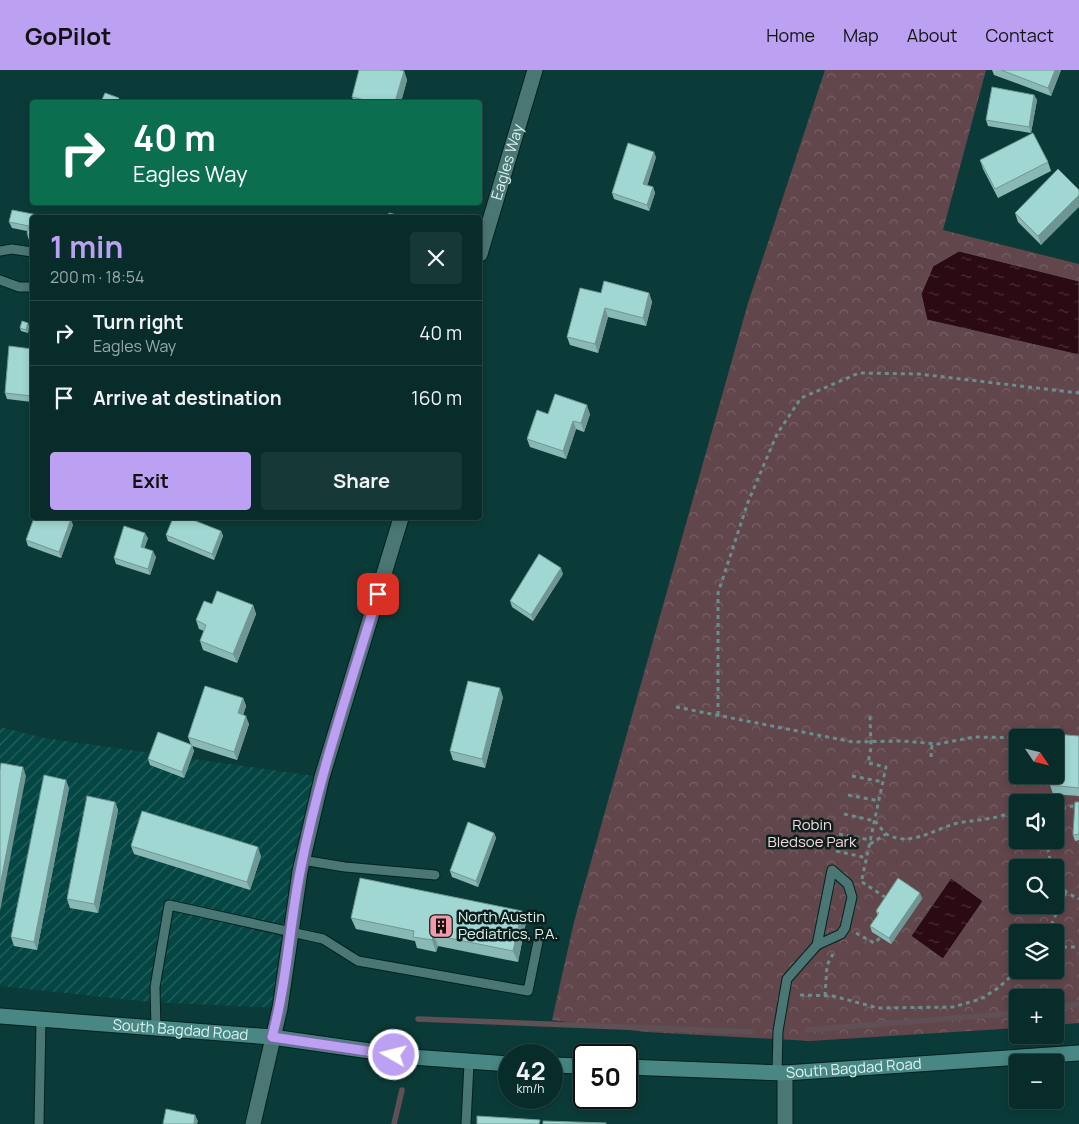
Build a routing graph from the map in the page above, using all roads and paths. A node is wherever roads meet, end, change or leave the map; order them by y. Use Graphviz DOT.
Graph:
graph roads {
  1 [pos="535,70"];
  2 [pos="482,247"];
  3 [pos="0,251"];
  4 [pos="30,252"];
  5 [pos="0,280"];
  6 [pos="30,287"];
  7 [pos="1079,393"];
  8 [pos="400,520"];
  9 [pos="676,707"];
  10 [pos="718,715"];
  11 [pos="870,715"];
  12 [pos="1009,738"];
  13 [pos="871,742"];
  14 [pos="932,744"];
  15 [pos="931,757"];
  16 [pos="852,776"];
  17 [pos="883,782"];
  18 [pos="848,795"];
  19 [pos="879,801"];
  20 [pos="1079,804"];
  21 [pos="1064,808"];
  22 [pos="1009,813"];
  23 [pos="844,814"];
  24 [pos="875,820"];
  25 [pos="839,834"];
  26 [pos="886,834"];
  27 [pos="871,840"];
  28 [pos="870,845"];
  29 [pos="836,852"];
  30 [pos="867,858"];
  31 [pos="302,860"];
  32 [pos="866,864"];
  33 [pos="434,875"];
  34 [pos="861,882"];
  35 [pos="1064,889"];
  36 [pos="1066,892"];
  37 [pos="1079,899"];
  38 [pos="889,900"];
  39 [pos="1052,924"];
  40 [pos="540,932"];
  41 [pos="854,932"];
  42 [pos="290,933"];
  43 [pos="880,938"];
  44 [pos="818,945"];
  45 [pos="1064,947"];
  46 [pos="1079,947"];
  47 [pos="1009,978"];
  48 [pos="800,995"];
  49 [pos="0,1016"];
  50 [pos="41,1020"];
  51 [pos="156,1029"];
  52 [pos="272,1037"];
  53 [pos="1079,1053"];
  54 [pos="470,1063"];
  55 [pos="498,1064"];
  56 [pos="638,1068"];
  57 [pos="781,1072"];
  58 [pos="39,1124"];
  59 [pos="253,1124"];
  60 [pos="466,1124"];
  61 [pos="785,1124"];
  1 -- 2 [label="street, Eagles Way"];
  3 -- 4 [label="lane"];
  5 -- 6 [label="lane"];
  7 -- 10 [label="path"];
  8 -- 31 [label="street"];
  9 -- 10 [label="path"];
  10 -- 13 [label="path"];
  11 -- 13 [label="path"];
  12 -- 14 [label="path"];
  13 -- 14 [label="path"];
  13 -- 17 [label="path"];
  14 -- 15 [label="path"];
  16 -- 17 [label="path"];
  17 -- 19 [label="path"];
  18 -- 19 [label="path"];
  19 -- 24 [label="path"];
  20 -- 21 [label="path"];
  22 -- 26 [label="path"];
  23 -- 24 [label="path"];
  24 -- 26 [label="path"];
  24 -- 27 [label="path"];
  25 -- 27 [label="path"];
  26 -- 28 [label="path"];
  27 -- 28 [label="path"];
  28 -- 30 [label="path"];
  29 -- 30 [label="path"];
  30 -- 32 [label="path"];
  31 -- 33 [label="lane"];
  31 -- 42 [label="street"];
  34 -- 38 [label="path"];
  35 -- 36 [label="path"];
  36 -- 37 [label="path"];
  36 -- 39 [label="path"];
  40 -- 42 [label="lane"];
  41 -- 43 [label="path"];
  42 -- 51 [label="lane"];
  42 -- 52 [label="street"];
  44 -- 44 [label="lane"];
  44 -- 57 [label="lane"];
  45 -- 46 [label="path"];
  47 -- 48 [label="path"];
  49 -- 50 [label="main road, South Bagdad Road"];
  50 -- 51 [label="main road, South Bagdad Road"];
  50 -- 58 [label="lane"];
  51 -- 52 [label="main road, South Bagdad Road"];
  52 -- 54 [label="main road, South Bagdad Road"];
  52 -- 59 [label="street"];
  53 -- 57 [label="main road, South Bagdad Road"];
  54 -- 55 [label="main road, South Bagdad Road"];
  54 -- 60 [label="lane"];
  56 -- 57 [label="main road, South Bagdad Road"];
  57 -- 61 [label="street"];
}
